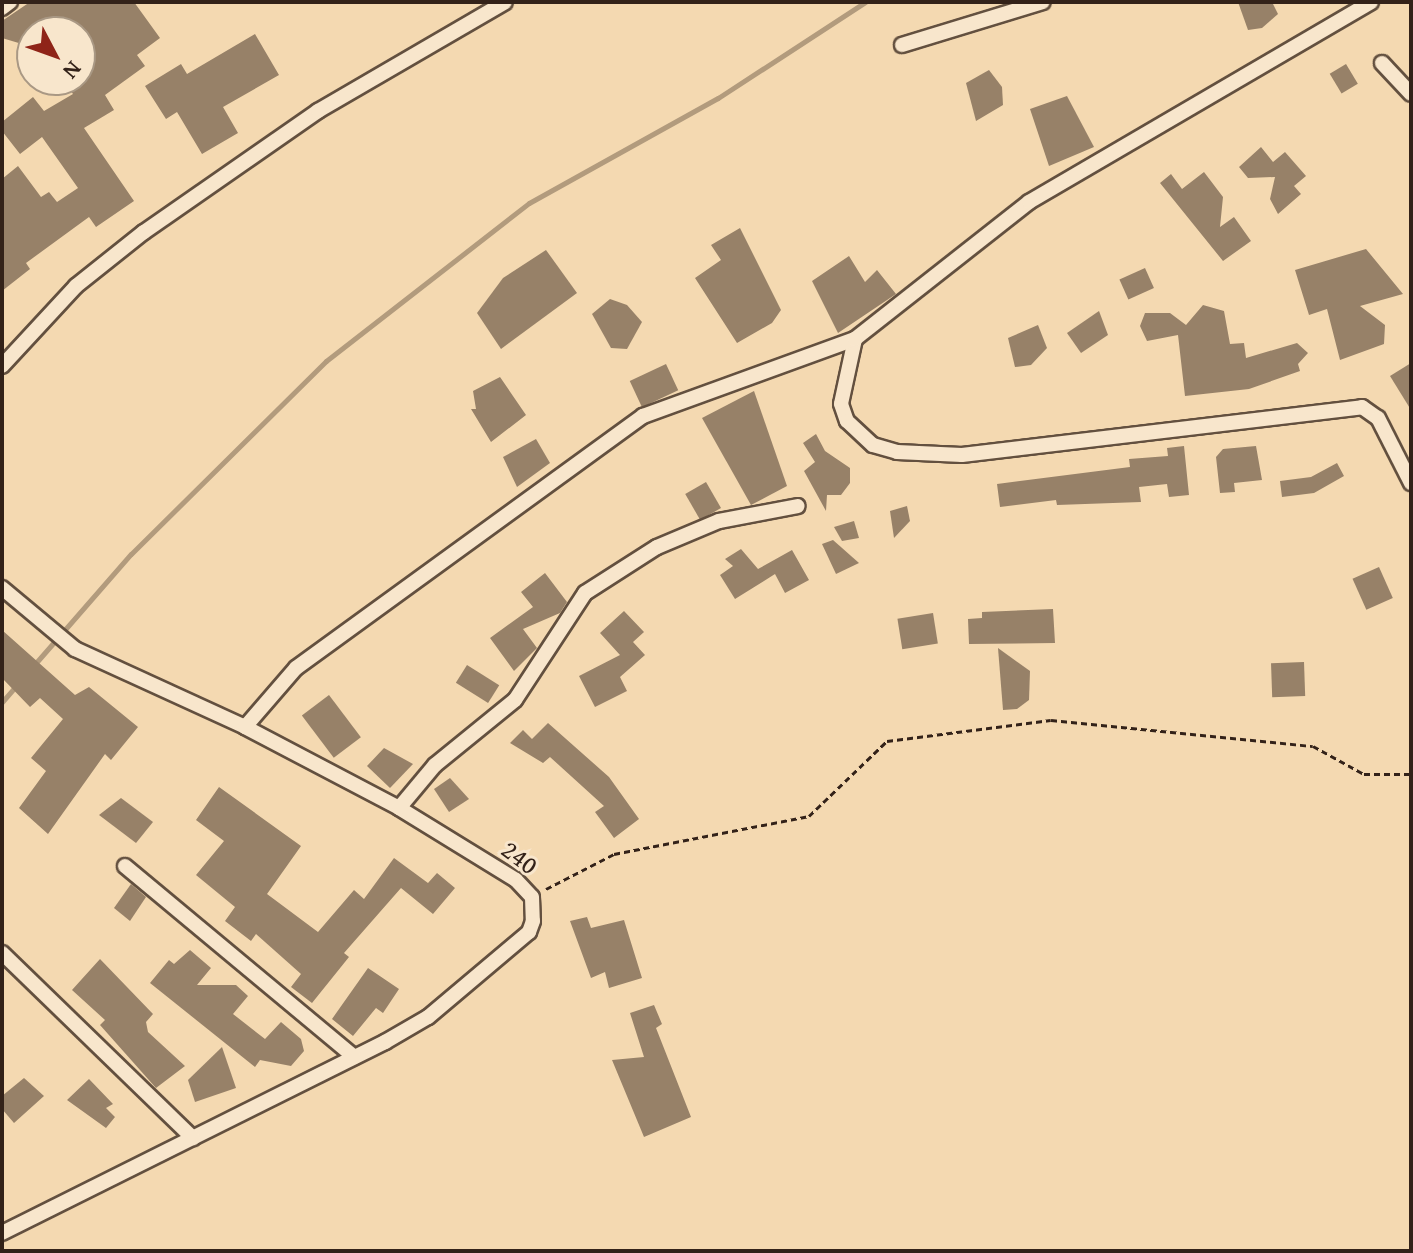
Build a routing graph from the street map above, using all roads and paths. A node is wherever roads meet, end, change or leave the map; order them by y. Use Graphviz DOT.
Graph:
graph roads {
  1 [pos="10,2"];
  2 [pos="505,2"];
  3 [pos="1043,2"];
  4 [pos="1371,2"];
  5 [pos="2,8"];
  6 [pos="902,45"];
  7 [pos="1382,63"];
  8 [pos="1411,94"];
  9 [pos="855,339"];
  10 [pos="2,366"];
  11 [pos="1411,483"];
  12 [pos="798,506"];
  13 [pos="2,588"];
  14 [pos="245,727"];
  15 [pos="1411,774"];
  16 [pos="399,808"];
  17 [pos="125,866"];
  18 [pos="532,897"];
  19 [pos="2,953"];
  20 [pos="354,1057"];
  21 [pos="193,1138"];
  22 [pos="2,1233"];
  1 -- 5 [label="street"];
  2 -- 10 [label="street"];
  3 -- 6 [label="street"];
  4 -- 9 [label="street"];
  7 -- 8 [label="street"];
  9 -- 11 [label="street"];
  9 -- 14 [label="street"];
  12 -- 16 [label="street"];
  13 -- 14 [label="street, 240"];
  14 -- 16 [label="street, 240"];
  15 -- 18 [label="path"];
  16 -- 18 [label="street, 240"];
  17 -- 20 [label="street"];
  18 -- 20 [label="street, 240"];
  19 -- 21 [label="street"];
  20 -- 21 [label="street, 240"];
  21 -- 22 [label="street, 240"];
}
